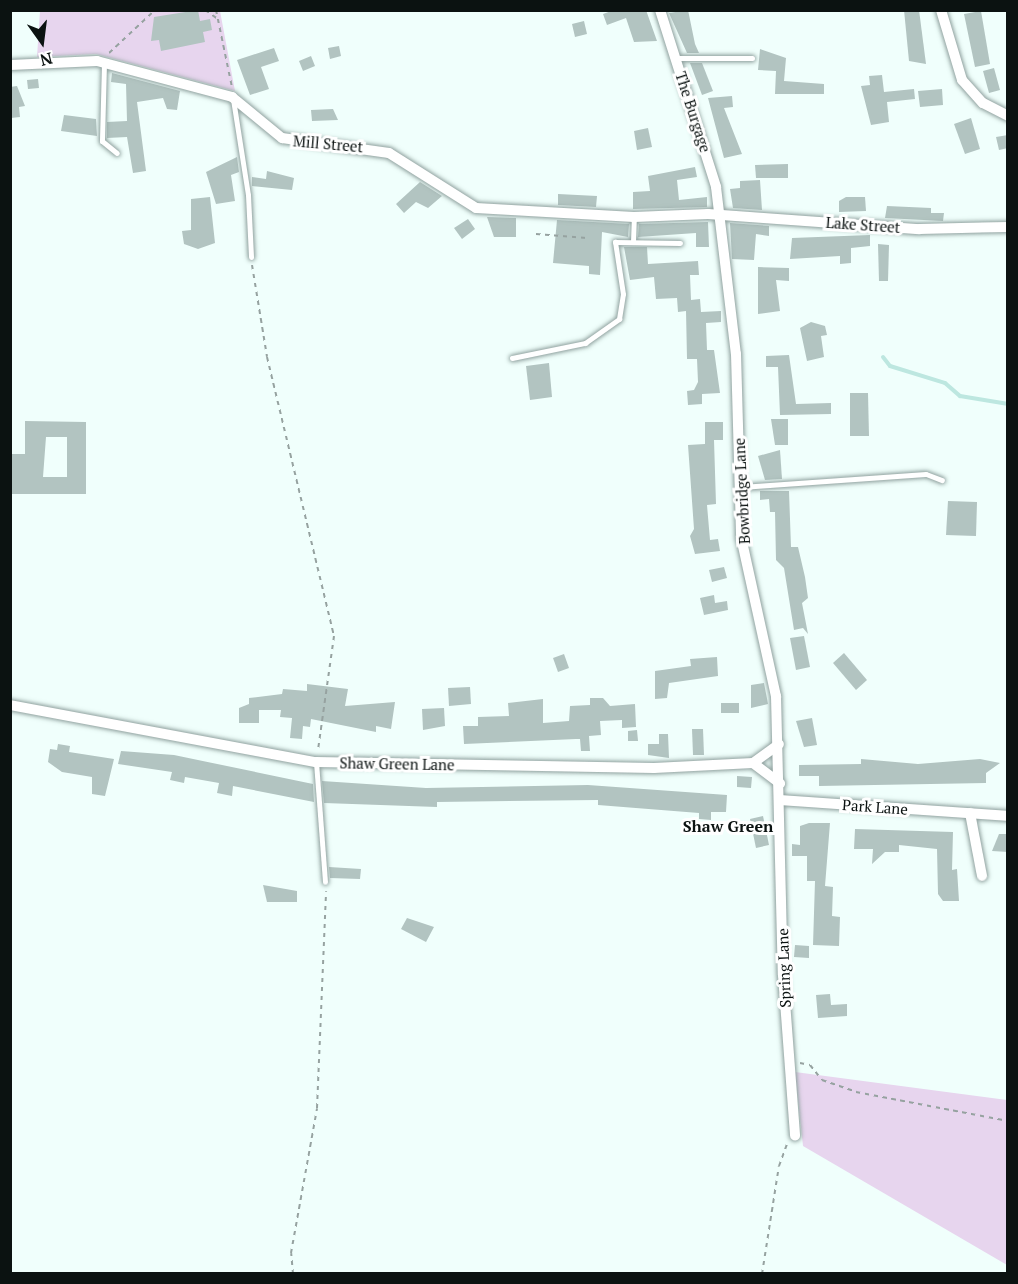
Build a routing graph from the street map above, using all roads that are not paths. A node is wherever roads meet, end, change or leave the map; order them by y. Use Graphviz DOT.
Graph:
graph roads {
  1 [pos="660,10"];
  2 [pos="941,10"];
  3 [pos="676,58"];
  4 [pos="752,58"];
  5 [pos="100,62"];
  6 [pos="10,65"];
  7 [pos="232,98"];
  8 [pos="1008,116"];
  9 [pos="117,153"];
  10 [pos="720,216"];
  11 [pos="634,217"];
  12 [pos="1008,227"];
  13 [pos="633,242"];
  14 [pos="680,243"];
  15 [pos="251,257"];
  16 [pos="512,358"];
  17 [pos="942,480"];
  18 [pos="741,488"];
  19 [pos="10,705"];
  20 [pos="779,744"];
  21 [pos="316,762"];
  22 [pos="753,763"];
  23 [pos="780,783"];
  24 [pos="781,800"];
  25 [pos="970,813"];
  26 [pos="1008,816"];
  27 [pos="982,876"];
  28 [pos="325,882"];
  29 [pos="795,1136"];
  1 -- 3 [label="street, The Burgage"];
  2 -- 8 [label="street"];
  3 -- 4 [label="lane"];
  3 -- 10 [label="street, The Burgage"];
  5 -- 6 [label="street, Mill Street"];
  5 -- 7 [label="street, Mill Street"];
  5 -- 9 [label="lane"];
  7 -- 11 [label="street, Mill Street"];
  7 -- 15 [label="lane"];
  10 -- 11 [label="street, Mill Street"];
  10 -- 12 [label="street, Lake Street"];
  10 -- 18 [label="street, Bowbridge Lane"];
  11 -- 13 [label="lane"];
  13 -- 14 [label="lane"];
  13 -- 16 [label="lane"];
  17 -- 18 [label="lane"];
  18 -- 20 [label="street, Bowbridge Lane"];
  19 -- 21 [label="street, Shaw Green Lane"];
  20 -- 22 [label="street"];
  20 -- 23 [label="street, Bowbridge Lane"];
  21 -- 22 [label="street, Shaw Green Lane"];
  21 -- 28 [label="lane"];
  22 -- 23 [label="street"];
  23 -- 24 [label="street, Bowbridge Lane"];
  24 -- 25 [label="street, Park Lane"];
  24 -- 29 [label="street, Spring Lane"];
  25 -- 26 [label="street, Park Lane"];
  25 -- 27 [label="street"];
}
